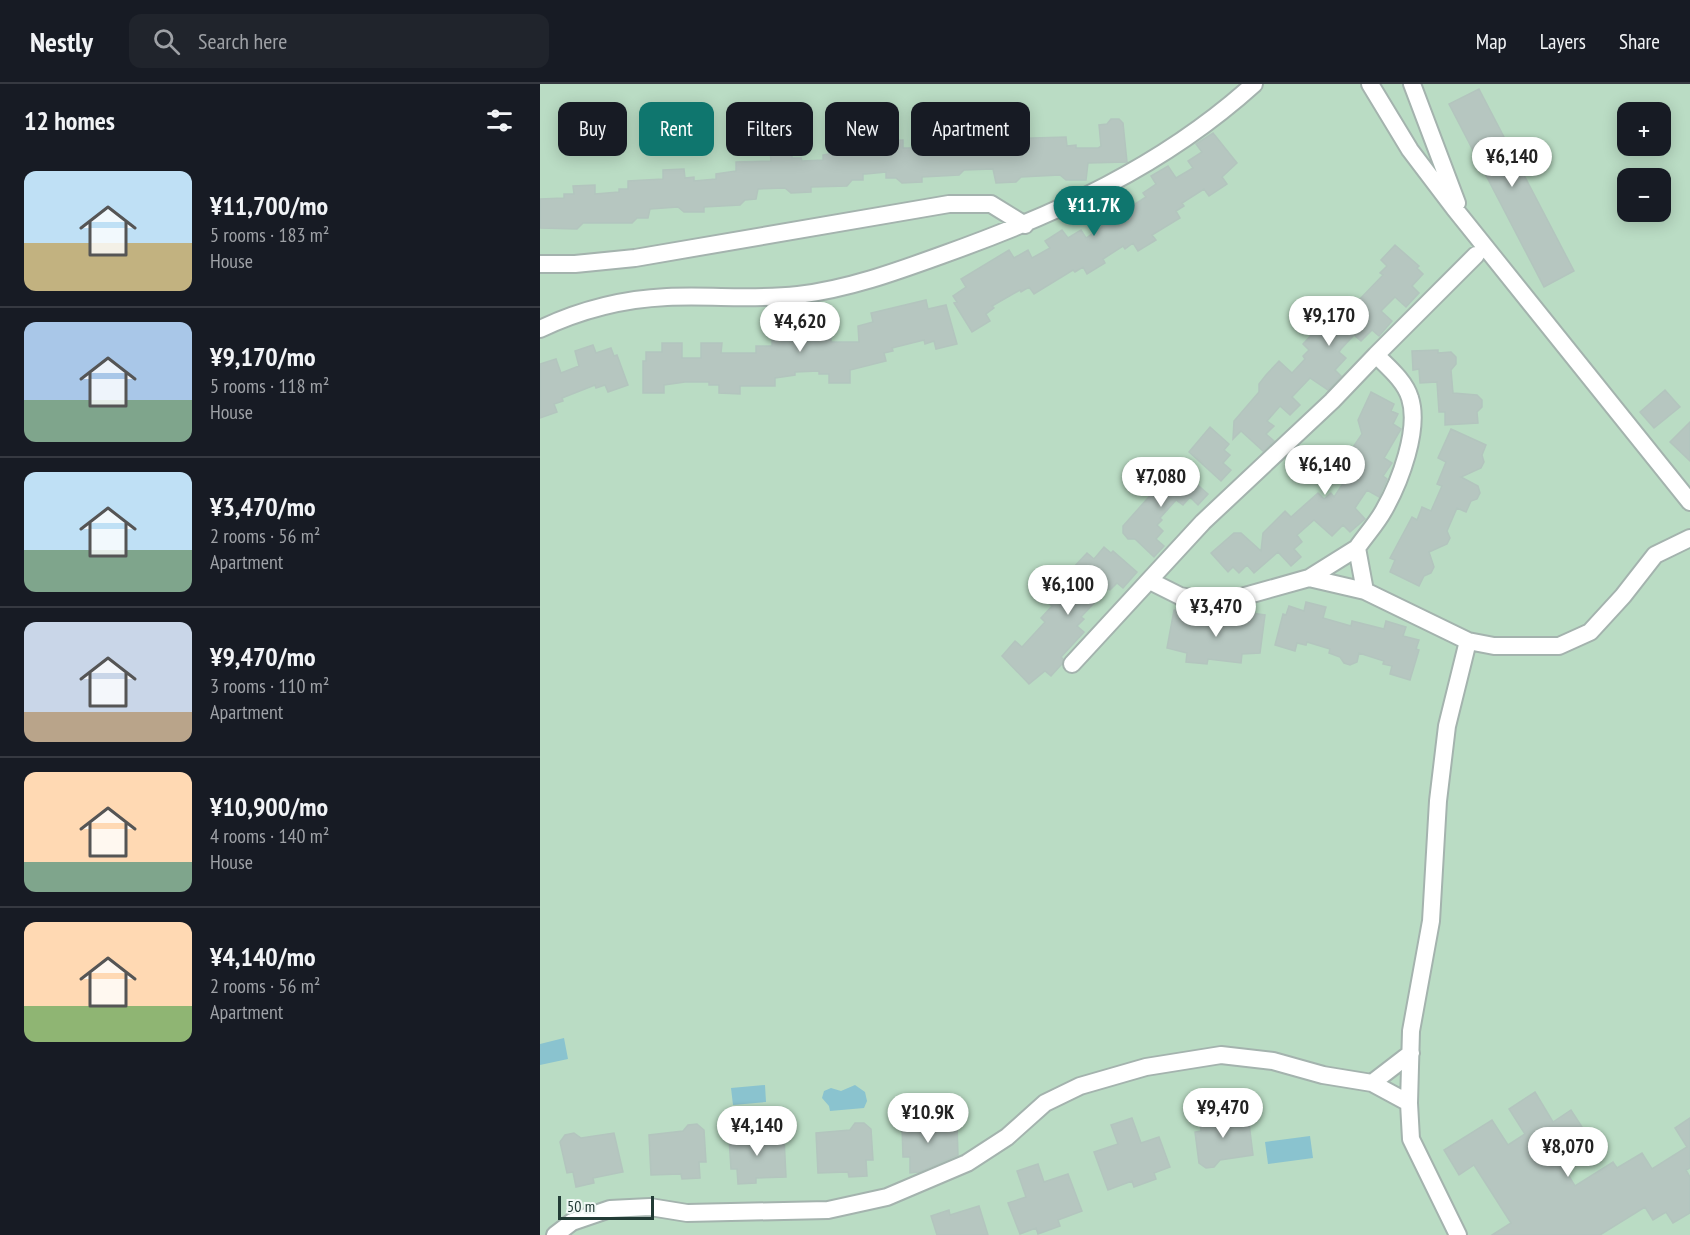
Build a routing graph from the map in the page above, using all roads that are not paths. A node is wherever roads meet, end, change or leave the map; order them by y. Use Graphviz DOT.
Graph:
graph roads {
  1 [pos="1254,84"];
  2 [pos="1370,84"];
  3 [pos="1412,84"];
  4 [pos="1464,220"];
  5 [pos="1025,225"];
  6 [pos="1476,255"];
  7 [pos="540,264"];
  8 [pos="540,329"];
  9 [pos="1376,355"];
  10 [pos="1690,502"];
  11 [pos="1690,538"];
  12 [pos="1357,548"];
  13 [pos="1309,578"];
  14 [pos="1150,581"];
  15 [pos="1365,591"];
  16 [pos="1468,641"];
  17 [pos="1072,664"];
  18 [pos="1411,1053"];
  19 [pos="1372,1083"];
  20 [pos="1409,1103"];
  21 [pos="555,1235"];
  22 [pos="1458,1235"];
  1 -- 5 [label="street"];
  2 -- 4 [label="street"];
  3 -- 4 [label="street"];
  4 -- 10 [label="street"];
  5 -- 7 [label="street"];
  5 -- 8 [label="street"];
  6 -- 9 [label="street"];
  9 -- 12 [label="street"];
  9 -- 14 [label="street"];
  11 -- 16 [label="street"];
  12 -- 13 [label="street"];
  12 -- 15 [label="street"];
  13 -- 14 [label="street"];
  13 -- 15 [label="street"];
  14 -- 17 [label="street"];
  15 -- 16 [label="street"];
  16 -- 18 [label="street"];
  18 -- 19 [label="street"];
  18 -- 20 [label="street"];
  19 -- 20 [label="street"];
  19 -- 21 [label="street"];
  20 -- 22 [label="street"];
}
